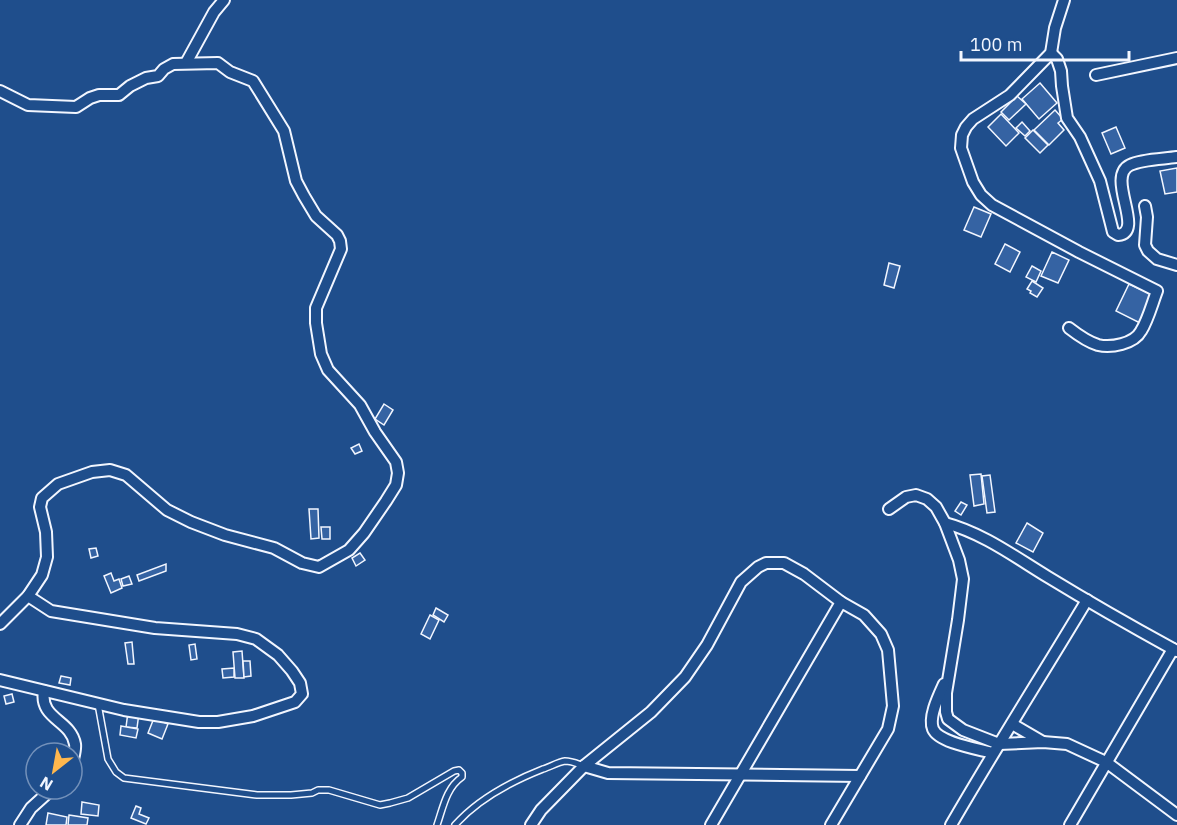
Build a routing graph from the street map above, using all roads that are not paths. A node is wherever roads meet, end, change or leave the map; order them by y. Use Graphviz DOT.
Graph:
graph roads {
  1 [pos="224,0"];
  2 [pos="1064,0"];
  3 [pos="1051,53"];
  4 [pos="1177,58"];
  5 [pos="186,63"];
  6 [pos="1096,75"];
  7 [pos="0,91"];
  8 [pos="1177,157"];
  9 [pos="1145,206"];
  10 [pos="1177,265"];
  11 [pos="1070,328"];
  12 [pos="889,509"];
  13 [pos="945,523"];
  14 [pos="28,596"];
  15 [pos="1087,600"];
  16 [pos="841,602"];
  17 [pos="0,624"];
  18 [pos="1175,650"];
  19 [pos="948,675"];
  20 [pos="0,680"];
  21 [pos="44,691"];
  22 [pos="98,704"];
  23 [pos="1012,724"];
  24 [pos="74,741"];
  25 [pos="1043,742"];
  26 [pos="996,749"];
  27 [pos="1106,762"];
  28 [pos="584,766"];
  29 [pos="741,774"];
  30 [pos="860,776"];
  31 [pos="39,801"];
  32 [pos="1177,814"];
  33 [pos="20,825"];
  34 [pos="437,825"];
  35 [pos="455,825"];
  36 [pos="531,825"];
  37 [pos="711,825"];
  38 [pos="831,825"];
  39 [pos="951,825"];
  40 [pos="1070,825"];
  1 -- 5 [label="street"];
  2 -- 3 [label="street"];
  3 -- 8 [label="street"];
  3 -- 11 [label="street"];
  4 -- 6 [label="street"];
  5 -- 7 [label="street"];
  5 -- 14 [label="street"];
  9 -- 10 [label="street"];
  12 -- 13 [label="street"];
  13 -- 15 [label="street"];
  13 -- 19 [label="street"];
  14 -- 17 [label="street"];
  14 -- 22 [label="street"];
  15 -- 18 [label="street"];
  15 -- 23 [label="street"];
  16 -- 28 [label="street"];
  16 -- 29 [label="street"];
  16 -- 30 [label="street"];
  18 -- 27 [label="street"];
  19 -- 26 [label="street"];
  19 -- 26 [label="street"];
  20 -- 21 [label="street"];
  21 -- 22 [label="street"];
  21 -- 24 [label="street"];
  22 -- 34 [label="lane"];
  23 -- 25 [label="street"];
  23 -- 26 [label="street"];
  25 -- 26 [label="street"];
  25 -- 27 [label="street"];
  26 -- 39 [label="street"];
  27 -- 32 [label="street"];
  27 -- 40 [label="street"];
  28 -- 29 [label="street"];
  28 -- 35 [label="lane"];
  28 -- 36 [label="street"];
  29 -- 30 [label="street"];
  29 -- 37 [label="street"];
  30 -- 38 [label="street"];
  31 -- 33 [label="street"];
}
